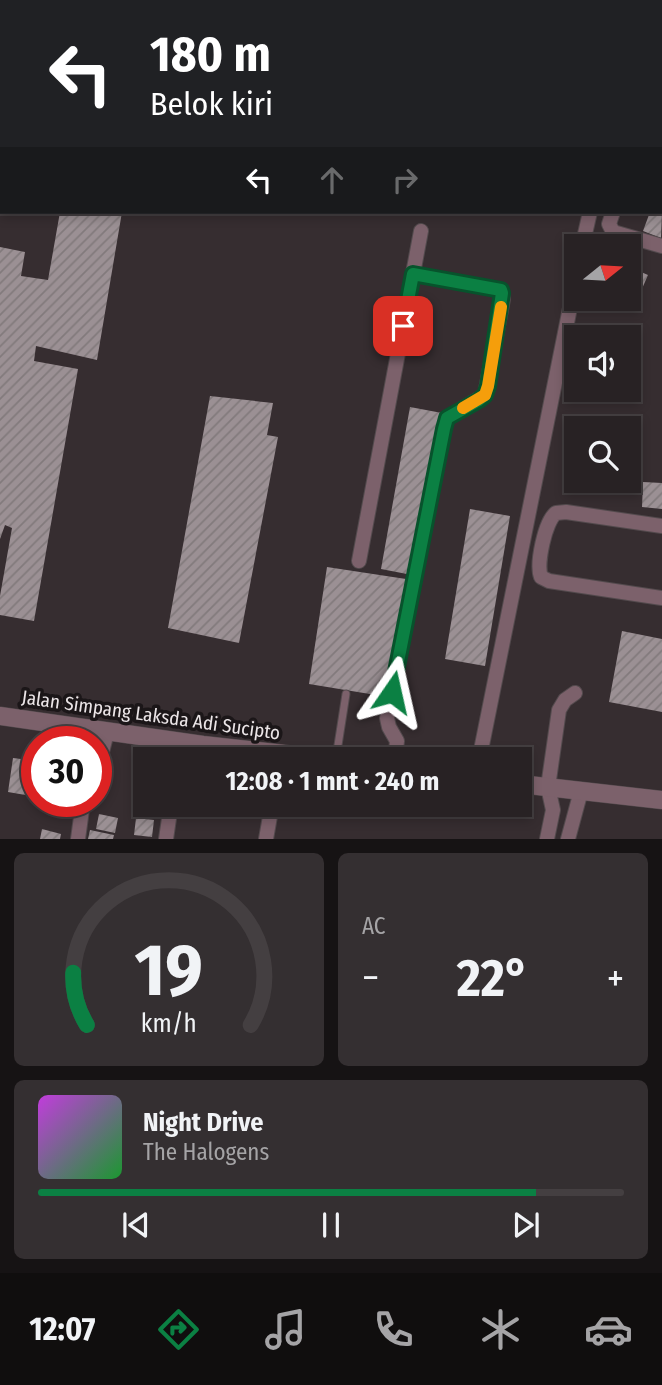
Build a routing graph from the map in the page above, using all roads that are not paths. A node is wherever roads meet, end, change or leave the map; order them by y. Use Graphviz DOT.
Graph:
graph roads {
  1 [pos="590,214"];
  2 [pos="611,214"];
  3 [pos="421,231"];
  4 [pos="585,234"];
  5 [pos="662,246"];
  6 [pos="413,274"];
  7 [pos="569,312"];
  8 [pos="662,526"];
  9 [pos="359,561"];
  10 [pos="662,598"];
  11 [pos="575,692"];
  12 [pos="346,694"];
  13 [pos="0,716"];
  14 [pos="42,726"];
  15 [pos="112,733"];
  16 [pos="155,738"];
  17 [pos="154,747"];
  18 [pos="185,747"];
  19 [pos="339,747"];
  20 [pos="397,747"];
  21 [pos="482,747"];
  22 [pos="532,785"];
  23 [pos="548,787"];
  24 [pos="581,791"];
  25 [pos="662,800"];
  26 [pos="81,817"];
  27 [pos="169,817"];
  28 [pos="270,817"];
  29 [pos="78,839"];
  30 [pos="166,839"];
  31 [pos="266,839"];
  32 [pos="547,839"];
  33 [pos="568,839"];
  1 -- 4 [label="street"];
  2 -- 5 [label="street"];
  3 -- 6 [label="street"];
  6 -- 9 [label="street"];
  6 -- 20 [label="street"];
  7 -- 21 [label="street"];
  8 -- 10 [label="street"];
  11 -- 23 [label="street"];
  12 -- 19 [label="lane"];
  13 -- 14 [label="street, Jalan Simpang Laksda Adi Sucipto"];
  15 -- 16 [label="street, Jalan Simpang Laksda Adi Sucipto"];
  16 -- 17 [label="street"];
  16 -- 18 [label="street, Jalan Simpang Laksda Adi Sucipto"];
  22 -- 23 [label="street"];
  23 -- 24 [label="street"];
  23 -- 32 [label="street"];
  24 -- 25 [label="street"];
  24 -- 33 [label="street"];
  26 -- 29 [label="street"];
  27 -- 30 [label="street"];
  28 -- 31 [label="street"];
}
